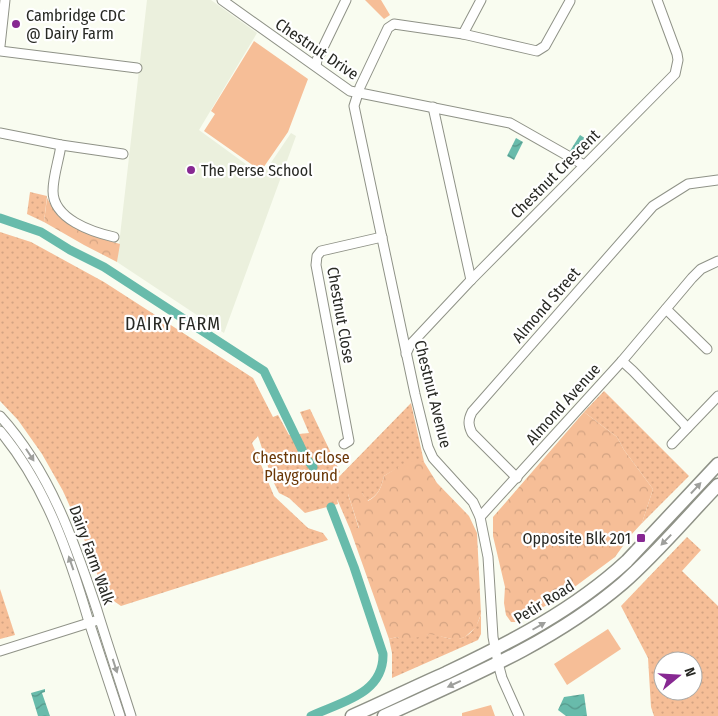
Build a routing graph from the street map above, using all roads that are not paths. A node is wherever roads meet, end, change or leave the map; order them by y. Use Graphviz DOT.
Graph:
graph roads {
  1 [pos="5,0"];
  2 [pos="222,0"];
  3 [pos="346,0"];
  4 [pos="481,0"];
  5 [pos="657,0"];
  6 [pos="570,1"];
  7 [pos="462,34"];
  8 [pos="0,46"];
  9 [pos="0,51"];
  10 [pos="316,66"];
  11 [pos="137,68"];
  12 [pos="357,93"];
  13 [pos="433,107"];
  14 [pos="0,133"];
  15 [pos="61,145"];
  16 [pos="123,154"];
  17 [pos="584,165"];
  18 [pos="718,180"];
  19 [pos="114,237"];
  20 [pos="382,237"];
  21 [pos="718,261"];
  22 [pos="471,280"];
  23 [pos="666,309"];
  24 [pos="707,349"];
  25 [pos="406,354"];
  26 [pos="622,361"];
  27 [pos="718,396"];
  28 [pos="0,416"];
  29 [pos="686,428"];
  30 [pos="0,431"];
  31 [pos="344,444"];
  32 [pos="672,444"];
  33 [pos="718,464"];
  34 [pos="517,478"];
  35 [pos="718,485"];
  36 [pos="480,517"];
  37 [pos="100,620"];
  38 [pos="90,622"];
  39 [pos="496,649"];
  40 [pos="0,651"];
  41 [pos="498,663"];
  42 [pos="120,716"];
  43 [pos="131,716"];
  44 [pos="352,716"];
  45 [pos="384,716"];
  46 [pos="519,716"];
  1 -- 8 [label="street"];
  2 -- 10 [label="street, Chestnut Drive"];
  3 -- 10 [label="street"];
  4 -- 7 [label="street"];
  5 -- 17 [label="street, Chestnut Crescent"];
  6 -- 7 [label="street"];
  7 -- 12 [label="street"];
  9 -- 11 [label="street"];
  10 -- 12 [label="street, Chestnut Drive"];
  12 -- 13 [label="street, Chestnut Drive"];
  12 -- 20 [label="street, Chestnut Avenue"];
  13 -- 17 [label="street, Chestnut Drive"];
  13 -- 22 [label="street"];
  14 -- 15 [label="street"];
  15 -- 16 [label="street"];
  15 -- 19 [label="street"];
  17 -- 22 [label="street, Chestnut Crescent"];
  18 -- 34 [label="street, Almond Street"];
  20 -- 25 [label="street, Chestnut Avenue"];
  20 -- 31 [label="street, Chestnut Close"];
  21 -- 23 [label="street, Almond Avenue"];
  22 -- 25 [label="street, Chestnut Crescent"];
  23 -- 24 [label="street"];
  23 -- 26 [label="street, Almond Avenue"];
  25 -- 36 [label="street, Chestnut Avenue"];
  26 -- 29 [label="street"];
  26 -- 34 [label="street, Almond Avenue"];
  27 -- 29 [label="street"];
  28 -- 37 [label="street, Dairy Farm Walk, one-way"];
  29 -- 32 [label="street"];
  38 -- 30 [label="street, Dairy Farm Walk, one-way"];
  39 -- 33 [label="main road, Petir Road, one-way"];
  34 -- 36 [label="street, Almond Avenue"];
  35 -- 41 [label="main road, Petir Road, one-way"];
  36 -- 39 [label="street, Chestnut Avenue"];
  37 -- 38 [label="street"];
  37 -- 43 [label="street, Dairy Farm Walk, one-way"];
  38 -- 40 [label="street"];
  38 -- 42 [label="street, Dairy Farm Walk"];
  39 -- 41 [label="street, Chestnut Avenue"];
  39 -- 44 [label="main road, Petir Road"];
  41 -- 45 [label="main road, Petir Road, one-way"];
  41 -- 46 [label="street, Chestnut Avenue"];
}
